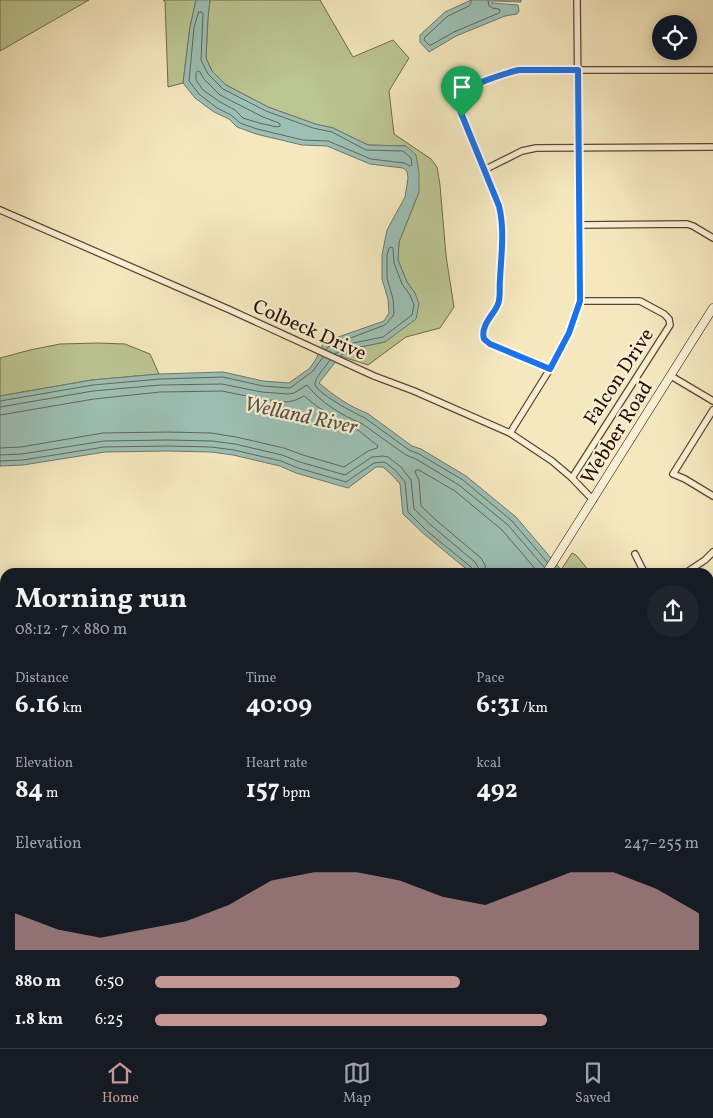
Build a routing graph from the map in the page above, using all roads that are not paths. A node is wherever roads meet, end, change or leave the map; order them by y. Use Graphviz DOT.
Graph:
graph roads {
  1 [pos="578,0"];
  2 [pos="578,70"];
  3 [pos="713,70"];
  4 [pos="713,147"];
  5 [pos="579,148"];
  6 [pos="484,170"];
  7 [pos="0,210"];
  8 [pos="579,225"];
  9 [pos="713,238"];
  10 [pos="580,301"];
  11 [pos="713,308"];
  12 [pos="550,369"];
  13 [pos="670,376"];
  14 [pos="713,401"];
  15 [pos="713,410"];
  16 [pos="510,433"];
  17 [pos="572,478"];
  18 [pos="713,496"];
  19 [pos="592,500"];
  20 [pos="713,552"];
  21 [pos="635,554"];
  22 [pos="550,568"];
  23 [pos="642,568"];
  24 [pos="693,568"];
  1 -- 2 [label="street"];
  2 -- 3 [label="street"];
  2 -- 5 [label="street"];
  2 -- 6 [label="street"];
  4 -- 5 [label="street"];
  5 -- 6 [label="street"];
  5 -- 8 [label="street"];
  6 -- 12 [label="street"];
  7 -- 16 [label="street, Colbeck Drive"];
  8 -- 9 [label="street"];
  8 -- 10 [label="street"];
  10 -- 12 [label="street"];
  10 -- 17 [label="street, Falcon Drive"];
  11 -- 13 [label="main road, Webber Road"];
  12 -- 16 [label="street"];
  13 -- 14 [label="street"];
  13 -- 19 [label="main road, Webber Road"];
  15 -- 18 [label="street"];
  16 -- 17 [label="street, Colbeck Drive"];
  17 -- 19 [label="street, Colbeck Drive"];
  19 -- 22 [label="main road, Webber Road"];
  20 -- 24 [label="street"];
  21 -- 23 [label="street"];
}
